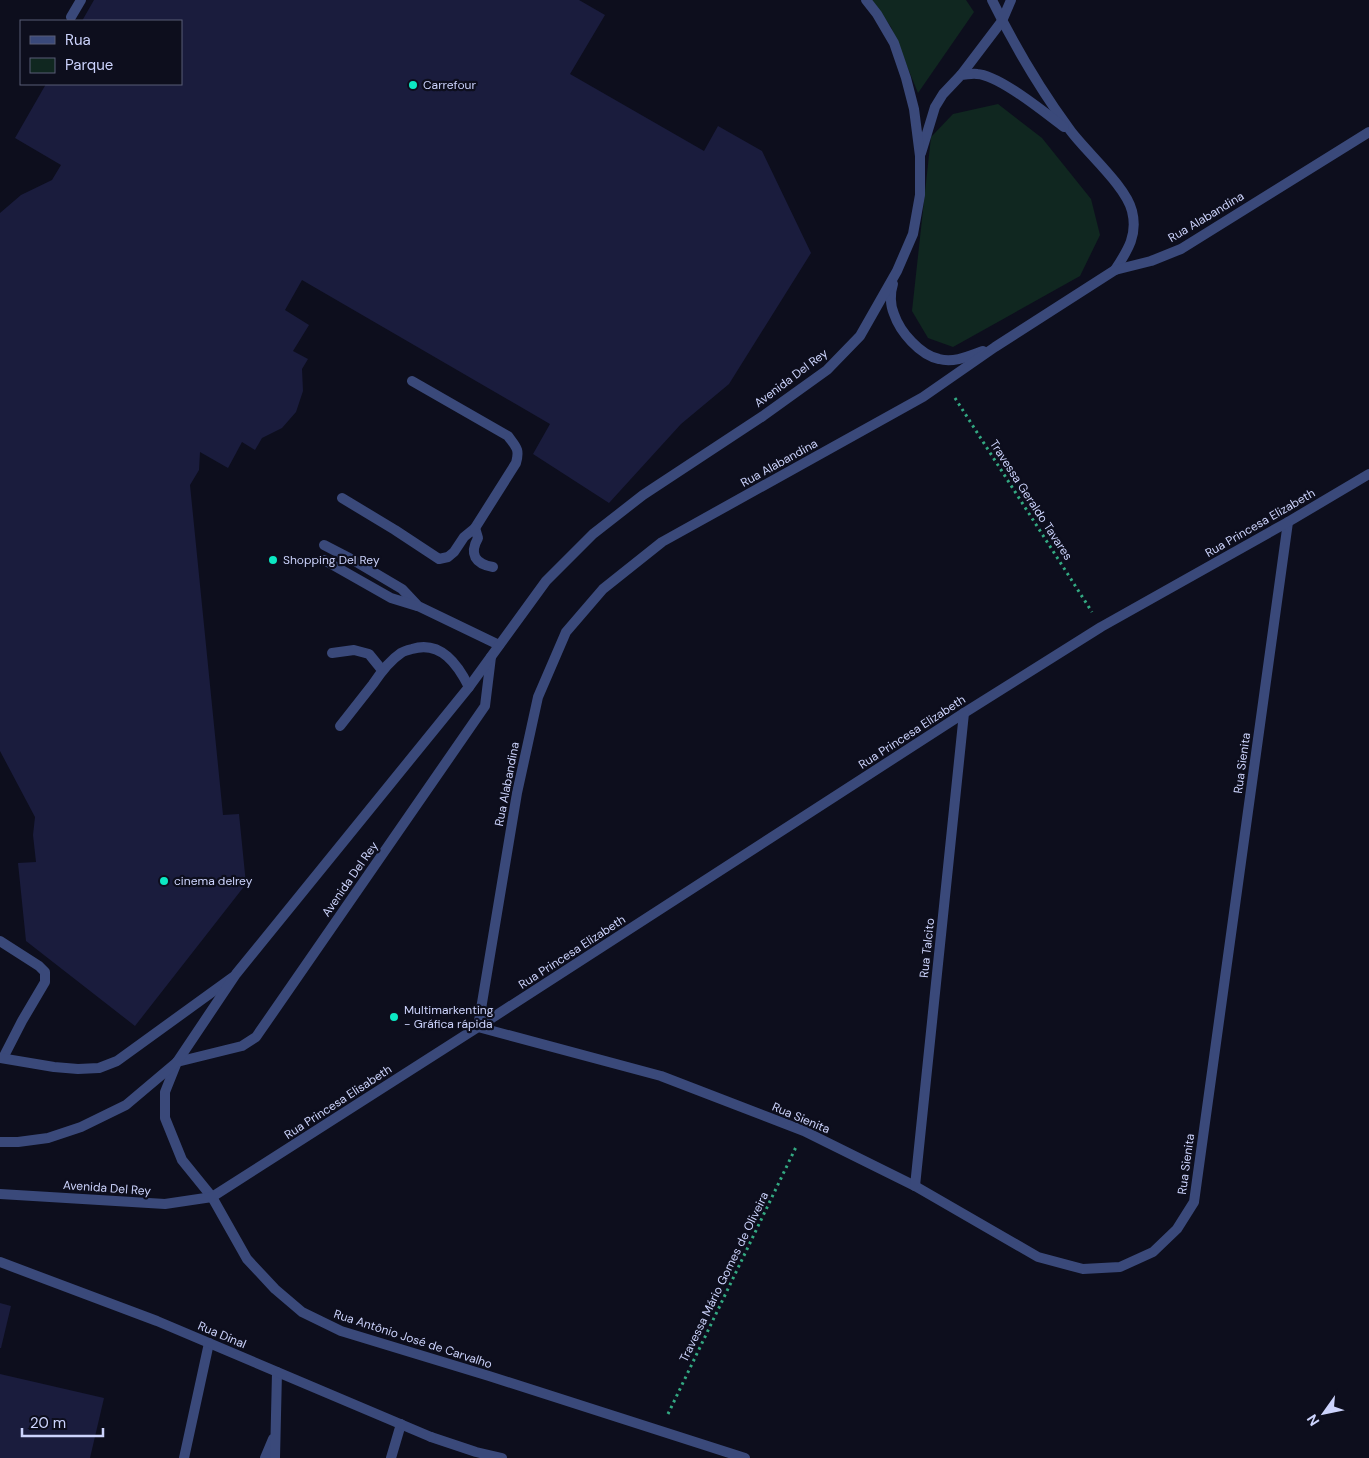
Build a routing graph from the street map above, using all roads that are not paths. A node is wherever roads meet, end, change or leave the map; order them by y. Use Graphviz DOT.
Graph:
graph roads {
  1 [pos="82,0"];
  2 [pos="866,0"];
  3 [pos="992,0"];
  4 [pos="1012,0"];
  5 [pos="71,17"];
  6 [pos="1002,21"];
  7 [pos="961,75"];
  8 [pos="1071,132"];
  9 [pos="1369,132"];
  10 [pos="920,156"];
  11 [pos="1116,270"];
  12 [pos="897,271"];
  13 [pos="995,347"];
  14 [pos="412,381"];
  15 [pos="1369,474"];
  16 [pos="342,498"];
  17 [pos="1288,522"];
  18 [pos="475,528"];
  19 [pos="324,545"];
  20 [pos="324,560"];
  21 [pos="493,567"];
  22 [pos="418,606"];
  23 [pos="499,645"];
  24 [pos="332,653"];
  25 [pos="491,657"];
  26 [pos="382,670"];
  27 [pos="469,687"];
  28 [pos="964,713"];
  29 [pos="340,726"];
  30 [pos="0,941"];
  31 [pos="236,974"];
  32 [pos="478,1027"];
  33 [pos="2,1058"];
  34 [pos="177,1062"];
  35 [pos="0,1142"];
  36 [pos="915,1186"];
  37 [pos="0,1194"];
  38 [pos="212,1197"];
  39 [pos="0,1262"];
  40 [pos="210,1343"];
  41 [pos="277,1372"];
  42 [pos="402,1424"];
  43 [pos="276,1434"];
  44 [pos="475,1455"];
  45 [pos="184,1458"];
  46 [pos="265,1458"];
  47 [pos="275,1458"];
  48 [pos="391,1458"];
  49 [pos="502,1458"];
  50 [pos="745,1458"];
  1 -- 5 [label="street"];
  2 -- 10 [label="street, Avenida Del Rey"];
  3 -- 6 [label="street"];
  4 -- 6 [label="street"];
  6 -- 7 [label="street"];
  6 -- 8 [label="street"];
  7 -- 8 [label="street"];
  7 -- 10 [label="street"];
  8 -- 11 [label="street"];
  9 -- 11 [label="street, Rua Alabandina"];
  10 -- 12 [label="street, Avenida Del Rey"];
  11 -- 13 [label="street, Rua Alabandina"];
  12 -- 13 [label="street"];
  12 -- 23 [label="street, Avenida Del Rey"];
  13 -- 32 [label="street, Rua Alabandina"];
  14 -- 18 [label="street"];
  15 -- 17 [label="street, Rua Princesa Elizabeth"];
  16 -- 18 [label="street"];
  17 -- 28 [label="street, Rua Princesa Elizabeth"];
  17 -- 36 [label="street, Rua Sienita"];
  18 -- 21 [label="street"];
  19 -- 22 [label="street"];
  20 -- 22 [label="street"];
  22 -- 23 [label="street"];
  23 -- 25 [label="street, Avenida Del Rey"];
  24 -- 26 [label="street"];
  25 -- 27 [label="street, Avenida Del Rey"];
  25 -- 34 [label="street, Avenida Del Rey"];
  26 -- 27 [label="street"];
  26 -- 29 [label="street"];
  27 -- 31 [label="street, Avenida Del Rey"];
  28 -- 32 [label="street, Rua Princesa Elizabeth"];
  28 -- 36 [label="street, Rua Talcito"];
  30 -- 33 [label="street"];
  31 -- 33 [label="street"];
  31 -- 34 [label="street, Avenida Del Rey"];
  32 -- 36 [label="street, Rua Sienita"];
  32 -- 38 [label="street, Rua Princesa Elisabeth"];
  34 -- 35 [label="street, Avenida Del Rey"];
  34 -- 38 [label="street, Rua Antônio José de Carvalho"];
  37 -- 38 [label="street, Avenida Del Rey"];
  38 -- 50 [label="street, Rua Antônio José de Carvalho"];
  39 -- 40 [label="street, Rua Dinal"];
  40 -- 41 [label="street, Rua Dinal"];
  40 -- 45 [label="street"];
  41 -- 42 [label="street, Rua Dinal"];
  41 -- 43 [label="street"];
  42 -- 44 [label="street, Rua Dinal"];
  42 -- 48 [label="street"];
  43 -- 46 [label="street"];
  43 -- 47 [label="street"];
  44 -- 49 [label="street, Rua Dinal"];
}
